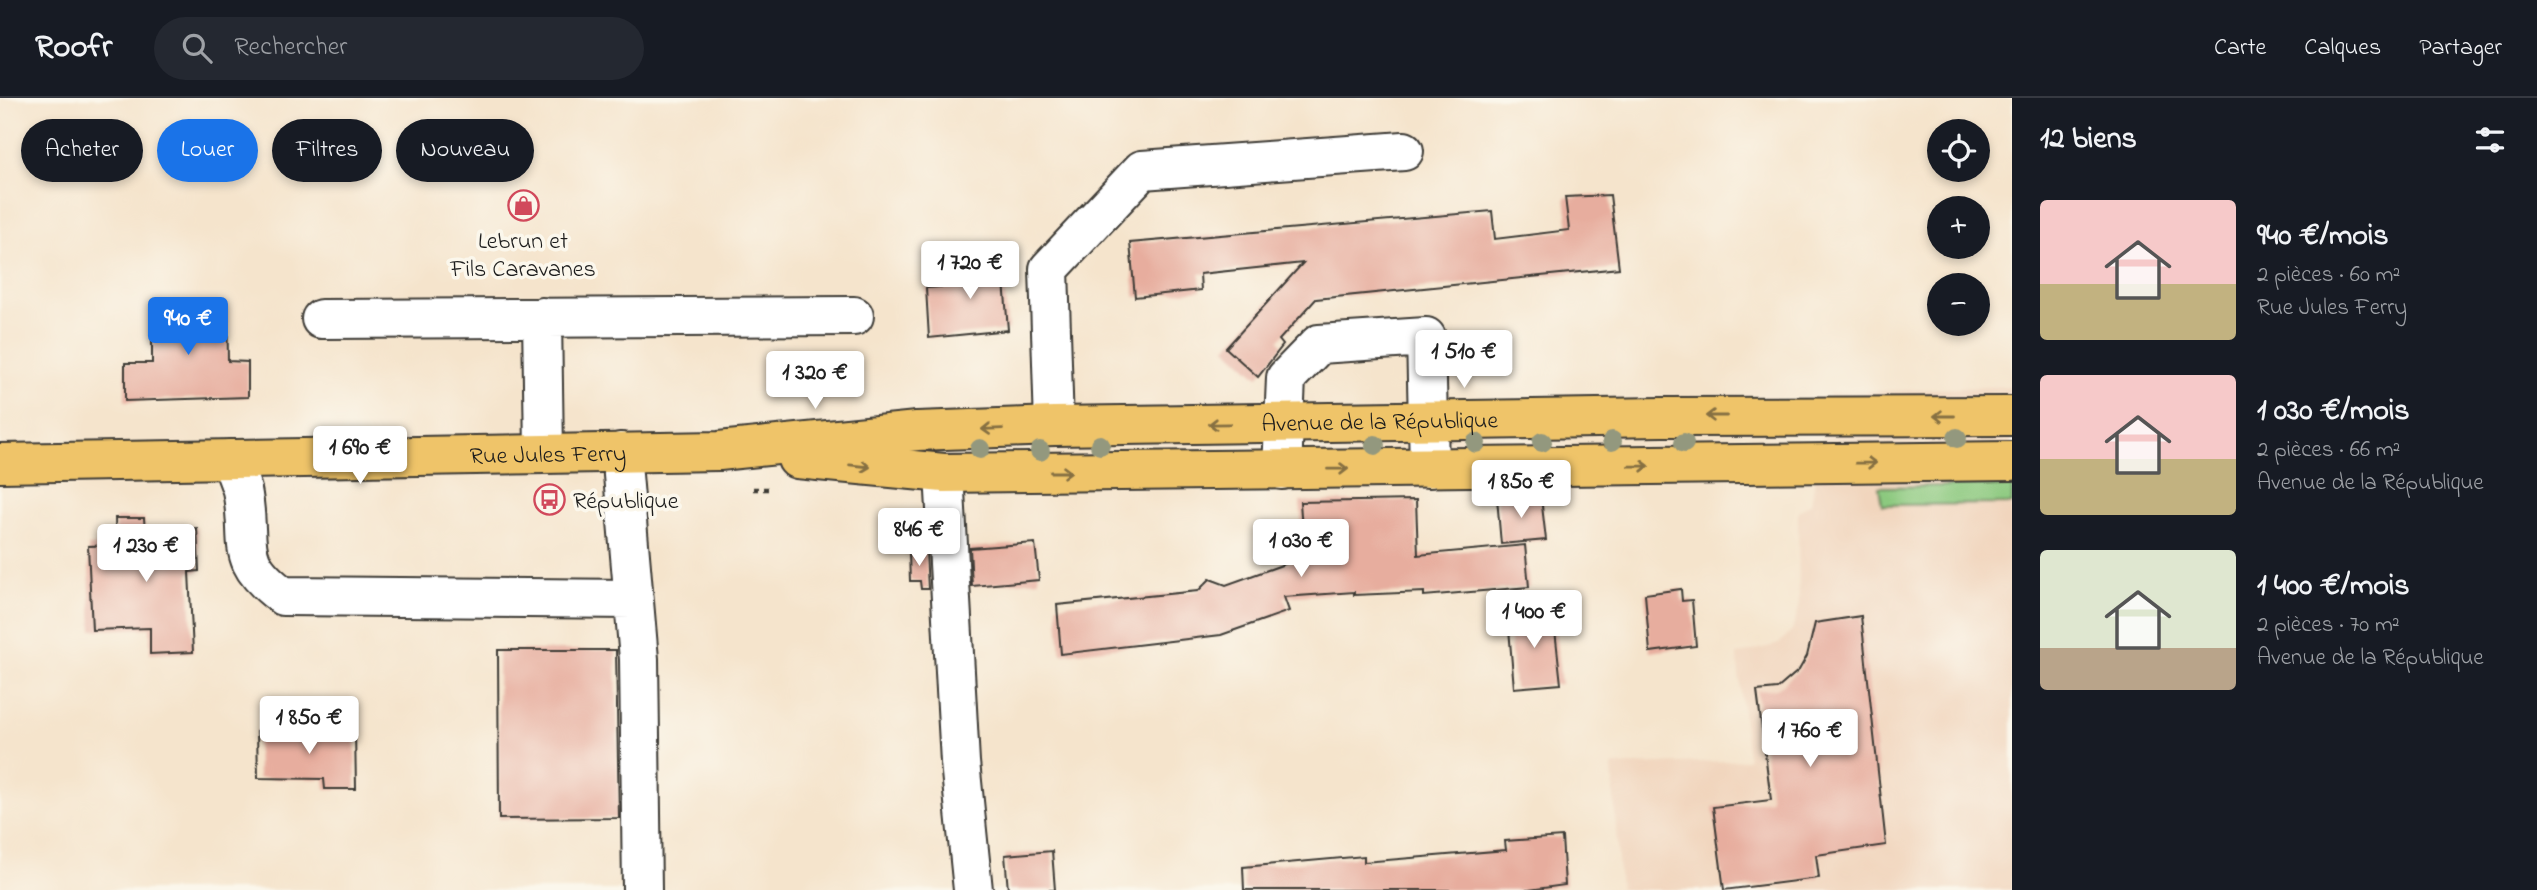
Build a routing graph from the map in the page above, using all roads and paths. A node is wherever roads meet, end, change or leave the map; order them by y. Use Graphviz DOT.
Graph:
graph roads {
  1 [pos="1404,151"];
  2 [pos="854,316"];
  3 [pos="542,317"];
  4 [pos="321,319"];
  5 [pos="2012,416"];
  6 [pos="1428,420"];
  7 [pos="1284,423"];
  8 [pos="1054,426"];
  9 [pos="917,431"];
  10 [pos="719,451"];
  11 [pos="621,452"];
  12 [pos="544,453"];
  13 [pos="231,459"];
  14 [pos="2012,461"];
  15 [pos="0,463"];
  16 [pos="1429,468"];
  17 [pos="1282,470"];
  18 [pos="932,473"];
  19 [pos="632,599"];
  20 [pos="642,890"];
  21 [pos="973,890"];
  1 -- 8 [label="lane"];
  2 -- 3 [label="lane"];
  3 -- 4 [label="lane"];
  3 -- 12 [label="lane"];
  5 -- 6 [label="main road, Avenue de la République, one-way"];
  6 -- 7 [label="main road, Avenue de la République"];
  6 -- 7 [label="lane"];
  6 -- 16 [label="lane"];
  7 -- 8 [label="main road, Avenue de la République, one-way"];
  7 -- 17 [label="lane"];
  8 -- 9 [label="main road, Avenue de la République, one-way"];
  9 -- 10 [label="main road, Rue Jules Ferry"];
  10 -- 11 [label="main road, Rue Jules Ferry"];
  10 -- 18 [label="main road, Rue Jules Ferry, one-way"];
  11 -- 12 [label="main road, Rue Jules Ferry"];
  11 -- 19 [label="lane"];
  12 -- 13 [label="main road, Rue Jules Ferry"];
  13 -- 15 [label="main road, Rue Jules Ferry"];
  13 -- 19 [label="lane"];
  16 -- 14 [label="main road, Avenue de la République, one-way"];
  17 -- 16 [label="main road, Avenue de la République, one-way"];
  18 -- 17 [label="main road, Avenue de la République, one-way"];
  18 -- 21 [label="lane"];
  19 -- 20 [label="lane"];
}
